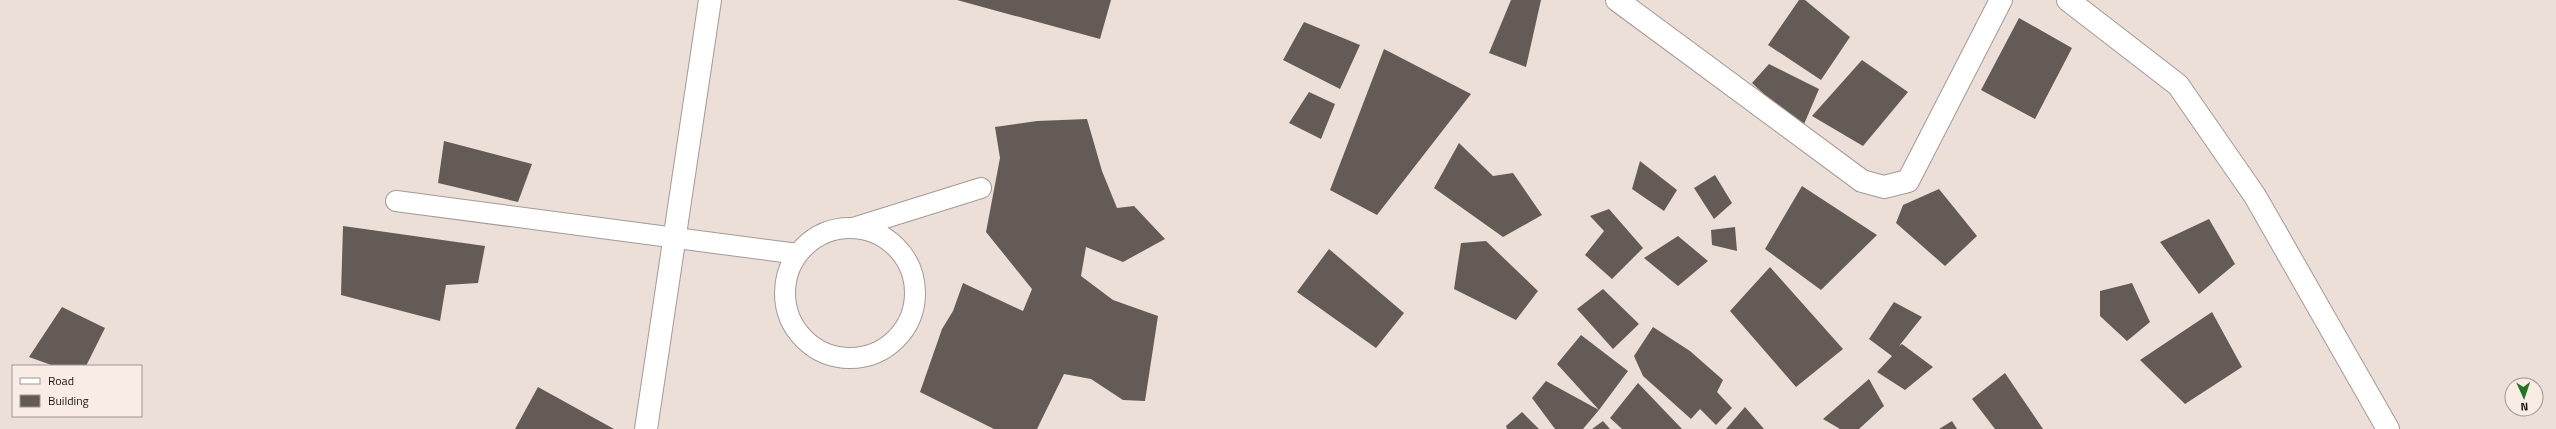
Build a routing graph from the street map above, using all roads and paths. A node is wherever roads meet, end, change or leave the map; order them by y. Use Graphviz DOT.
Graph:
graph roads {
  1 [pos="710,0"];
  2 [pos="1617,0"];
  3 [pos="2001,0"];
  4 [pos="2068,0"];
  5 [pos="981,188"];
  6 [pos="396,201"];
  7 [pos="853,228"];
  8 [pos="675,239"];
  9 [pos="798,254"];
  10 [pos="646,429"];
  11 [pos="2388,429"];
  1 -- 8 [label="street"];
  2 -- 3 [label="street"];
  4 -- 11 [label="street"];
  5 -- 7 [label="lane"];
  6 -- 8 [label="lane"];
  7 -- 9 [label="lane"];
  7 -- 9 [label="lane"];
  8 -- 9 [label="lane"];
  8 -- 10 [label="street"];
}
